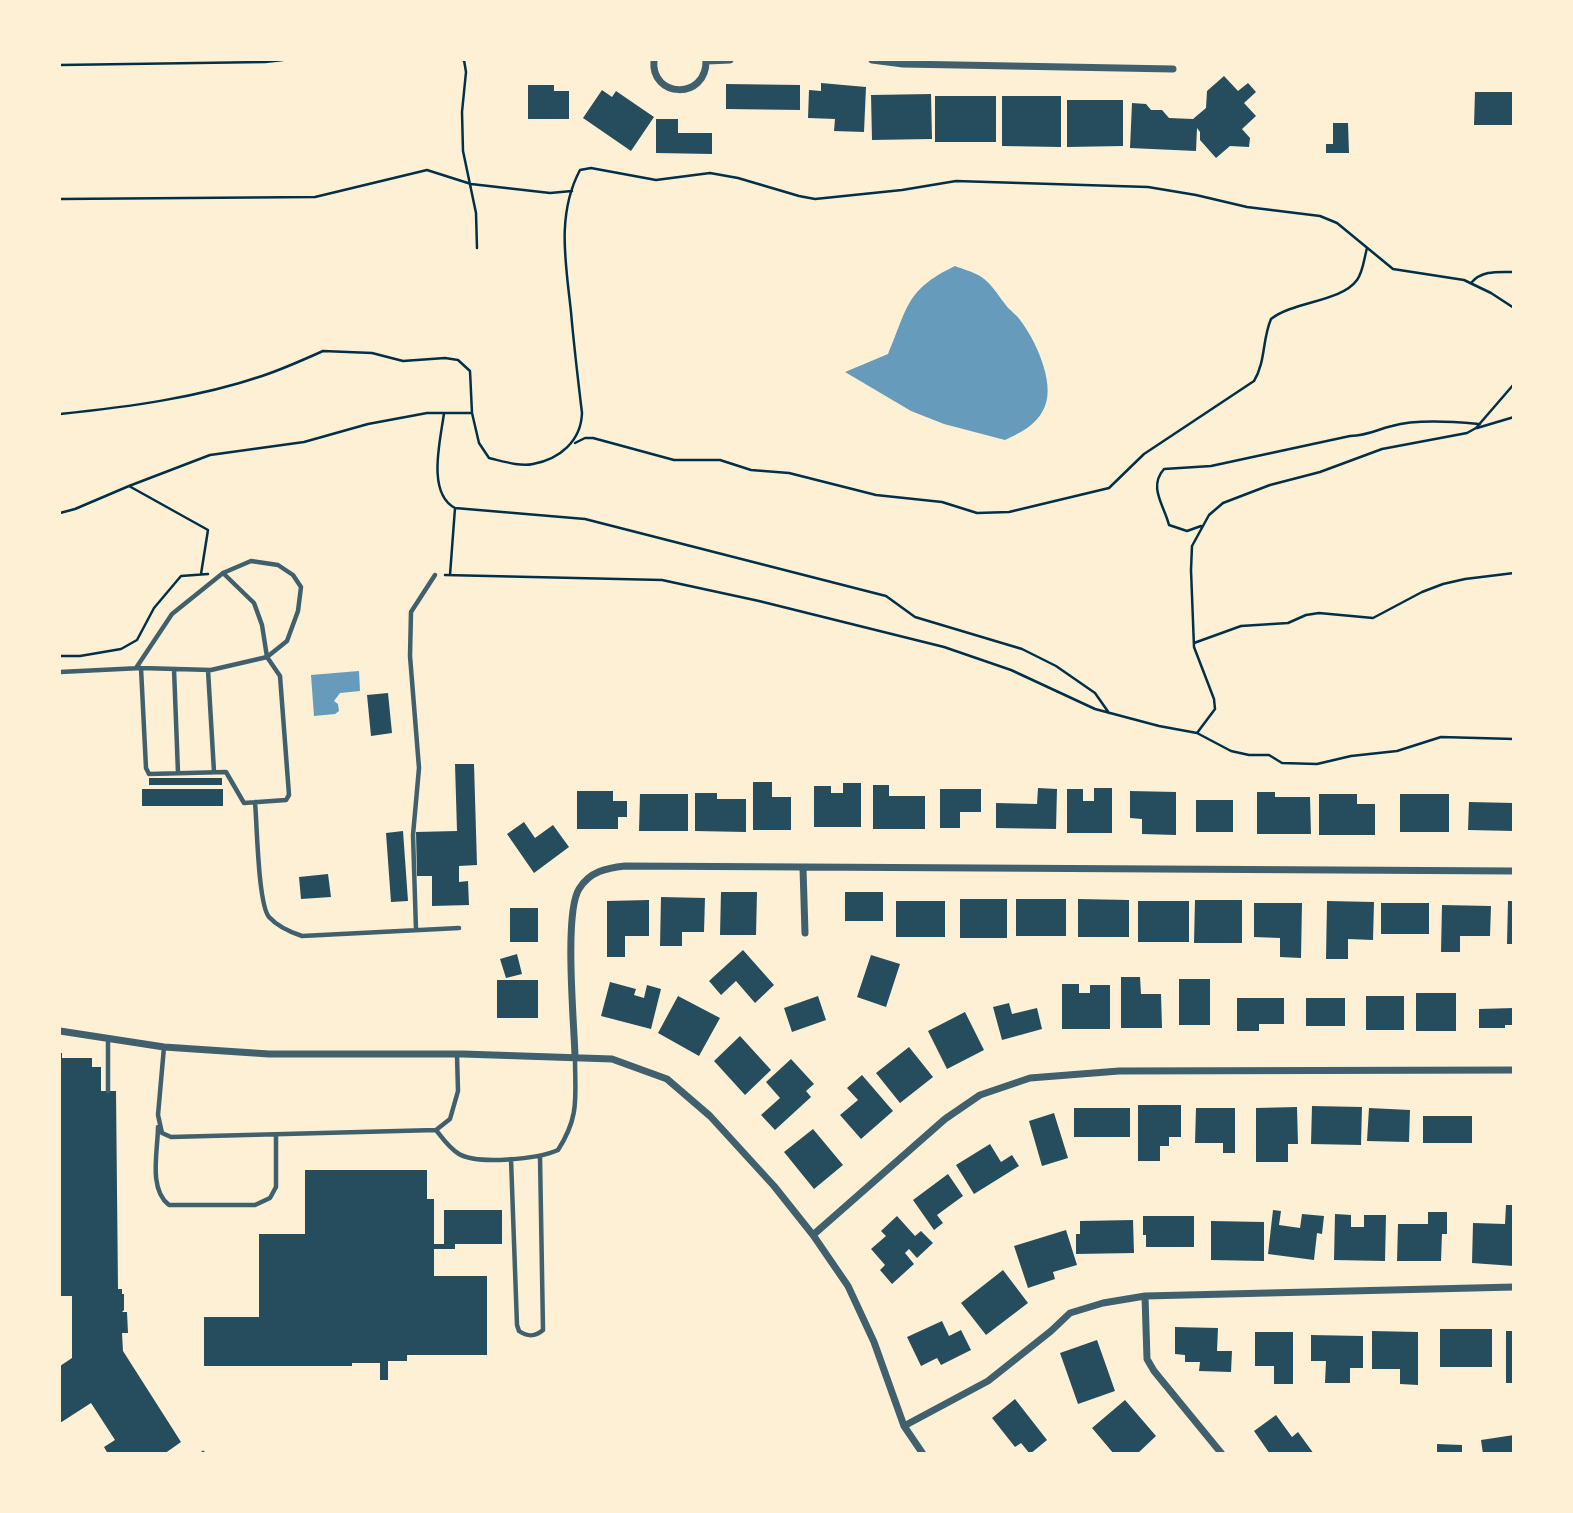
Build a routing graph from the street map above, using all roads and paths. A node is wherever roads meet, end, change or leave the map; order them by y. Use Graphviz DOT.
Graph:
graph roads {
  1 [pos="283,60"];
  2 [pos="462,60"];
  3 [pos="654,60"];
  4 [pos="706,60"];
  5 [pos="730,60"];
  6 [pos="872,60"];
  7 [pos="60,65"];
  8 [pos="1173,69"];
  9 [pos="471,184"];
  10 [pos="572,191"];
  11 [pos="60,199"];
  12 [pos="477,248"];
  13 [pos="1367,248"];
  14 [pos="1514,272"];
  15 [pos="1471,284"];
  16 [pos="1514,308"];
  17 [pos="1514,384"];
  18 [pos="444,413"];
  19 [pos="472,413"];
  20 [pos="60,414"];
  21 [pos="1514,417"];
  22 [pos="1480,424"];
  23 [pos="1476,428"];
  24 [pos="573,443"];
  25 [pos="128,486"];
  26 [pos="455,508"];
  27 [pos="60,513"];
  28 [pos="1201,526"];
  29 [pos="223,573"];
  30 [pos="1514,573"];
  31 [pos="201,574"];
  32 [pos="435,575"];
  33 [pos="450,575"];
  34 [pos="1194,643"];
  35 [pos="60,656"];
  36 [pos="267,657"];
  37 [pos="139,668"];
  38 [pos="174,669"];
  39 [pos="208,670"];
  40 [pos="60,672"];
  41 [pos="1109,713"];
  42 [pos="1197,733"];
  43 [pos="1514,739"];
  44 [pos="214,772"];
  45 [pos="178,773"];
  46 [pos="256,802"];
  47 [pos="803,868"];
  48 [pos="1514,871"];
  49 [pos="459,928"];
  50 [pos="416,930"];
  51 [pos="804,933"];
  52 [pos="60,1031"];
  53 [pos="108,1038"];
  54 [pos="164,1047"];
  55 [pos="457,1054"];
  56 [pos="575,1056"];
  57 [pos="1514,1070"];
  58 [pos="108,1091"];
  59 [pos="159,1117"];
  60 [pos="436,1130"];
  61 [pos="276,1135"];
  62 [pos="540,1156"];
  63 [pos="511,1159"];
  64 [pos="813,1235"];
  65 [pos="1514,1287"];
  66 [pos="1145,1296"];
  67 [pos="904,1426"];
  68 [pos="923,1454"];
  69 [pos="1223,1454"];
  1 -- 7 [label="path"];
  2 -- 9 [label="path"];
  3 -- 4 [label="street"];
  4 -- 5 [label="street"];
  6 -- 8 [label="street"];
  9 -- 10 [label="path"];
  9 -- 11 [label="path"];
  9 -- 12 [label="path"];
  10 -- 13 [label="path"];
  10 -- 24 [label="path"];
  13 -- 15 [label="path"];
  13 -- 24 [label="path"];
  14 -- 15 [label="path"];
  15 -- 16 [label="path"];
  17 -- 22 [label="path"];
  18 -- 19 [label="path"];
  18 -- 25 [label="path"];
  18 -- 26 [label="path"];
  19 -- 20 [label="path"];
  19 -- 24 [label="path"];
  21 -- 23 [label="path"];
  22 -- 23 [label="path"];
  22 -- 28 [label="path"];
  23 -- 28 [label="path"];
  25 -- 27 [label="path"];
  25 -- 31 [label="path"];
  26 -- 33 [label="path"];
  26 -- 41 [label="path"];
  28 -- 34 [label="path"];
  29 -- 31 [label="path"];
  29 -- 36 [label="lane"];
  29 -- 36 [label="lane"];
  29 -- 37 [label="lane"];
  30 -- 34 [label="path"];
  31 -- 35 [label="path"];
  32 -- 33 [label="path"];
  32 -- 50 [label="lane"];
  33 -- 41 [label="path"];
  34 -- 42 [label="path"];
  36 -- 39 [label="lane"];
  36 -- 46 [label="lane"];
  37 -- 38 [label="lane"];
  37 -- 40 [label="lane"];
  37 -- 45 [label="lane"];
  38 -- 39 [label="lane"];
  38 -- 45 [label="lane"];
  39 -- 44 [label="lane"];
  41 -- 42 [label="path"];
  42 -- 43 [label="path"];
  44 -- 45 [label="lane"];
  44 -- 46 [label="lane"];
  46 -- 50 [label="lane"];
  47 -- 48 [label="street"];
  47 -- 51 [label="street"];
  47 -- 56 [label="street"];
  49 -- 50 [label="lane"];
  52 -- 53 [label="street"];
  53 -- 54 [label="street"];
  53 -- 58 [label="lane"];
  54 -- 55 [label="street"];
  54 -- 59 [label="lane"];
  55 -- 56 [label="street"];
  55 -- 60 [label="lane"];
  56 -- 62 [label="lane"];
  56 -- 64 [label="street"];
  57 -- 64 [label="street"];
  59 -- 61 [label="lane"];
  59 -- 61 [label="lane"];
  60 -- 61 [label="lane"];
  60 -- 63 [label="lane"];
  62 -- 63 [label="lane"];
  62 -- 63 [label="lane"];
  64 -- 67 [label="street"];
  65 -- 66 [label="street"];
  66 -- 67 [label="street"];
  66 -- 69 [label="street"];
  67 -- 68 [label="street"];
}
